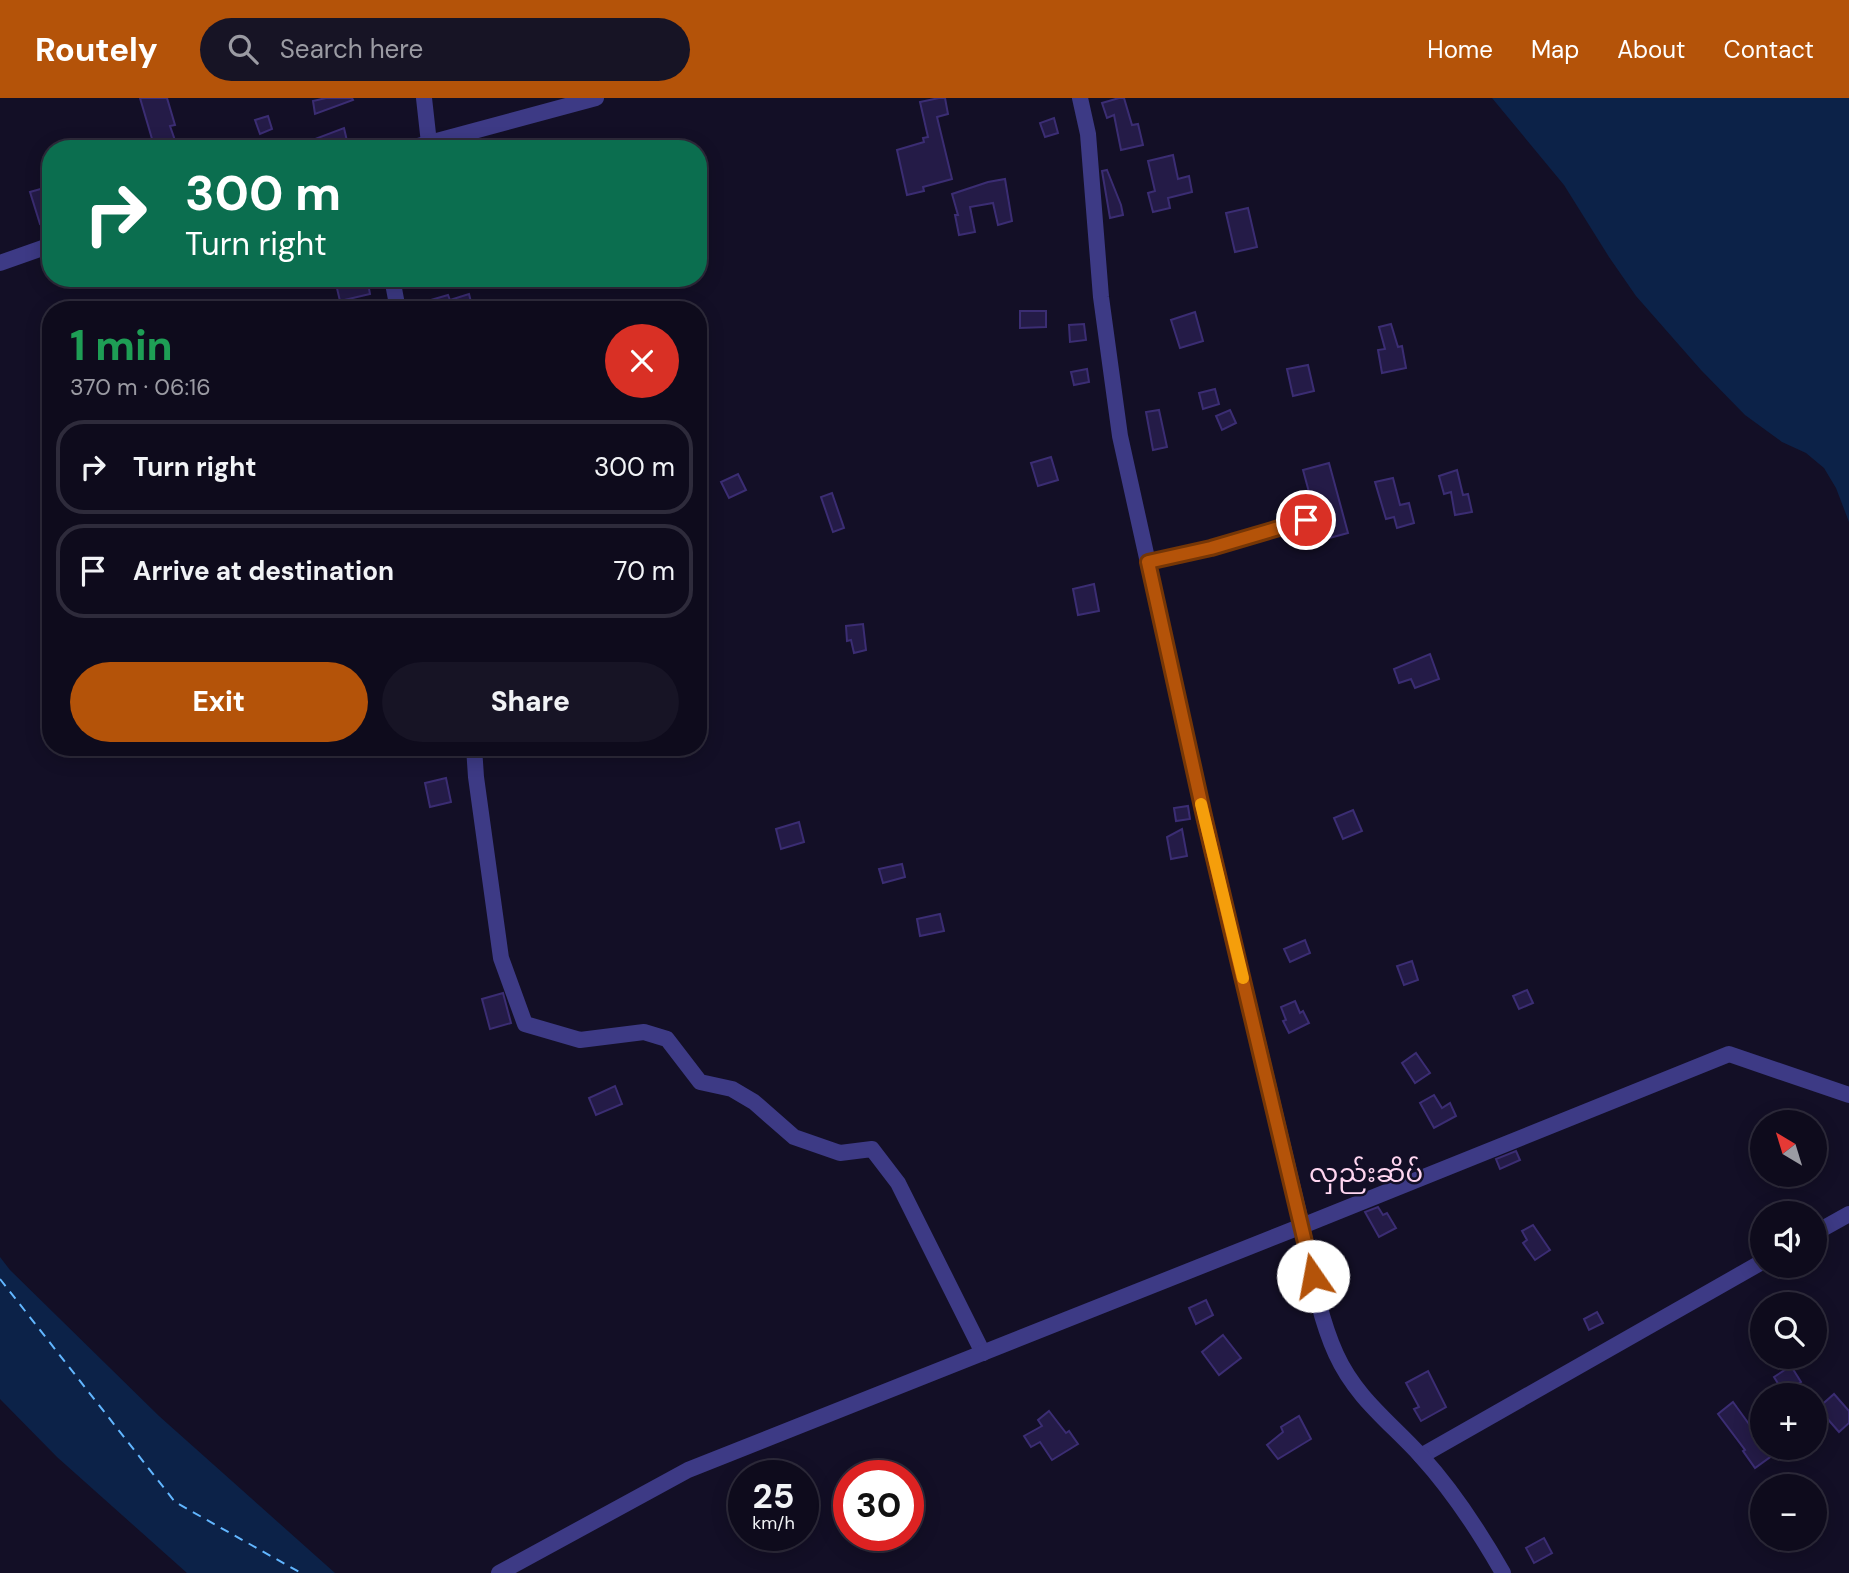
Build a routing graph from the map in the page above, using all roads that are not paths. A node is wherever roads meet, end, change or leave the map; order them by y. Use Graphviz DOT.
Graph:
graph roads {
  1 [pos="424,98"];
  2 [pos="596,98"];
  3 [pos="1080,98"];
  4 [pos="429,140"];
  5 [pos="440,140"];
  6 [pos="42,248"];
  7 [pos="0,264"];
  8 [pos="1306,520"];
  9 [pos="1148,562"];
  10 [pos="475,756"];
  11 [pos="1849,1096"];
  12 [pos="1849,1214"];
  13 [pos="1302,1226"];
  14 [pos="1827,1226"];
  15 [pos="1750,1269"];
  16 [pos="983,1353"];
  17 [pos="1421,1456"];
  18 [pos="499,1573"];
  19 [pos="1503,1573"];
  1 -- 4 [label="street"];
  2 -- 5 [label="street"];
  3 -- 9 [label="street"];
  6 -- 7 [label="street"];
  8 -- 9 [label="lane"];
  9 -- 13 [label="street"];
  10 -- 16 [label="street"];
  11 -- 13 [label="street"];
  12 -- 14 [label="street"];
  13 -- 16 [label="street"];
  13 -- 17 [label="street"];
  15 -- 17 [label="street"];
  16 -- 18 [label="street"];
  17 -- 19 [label="street"];
}
